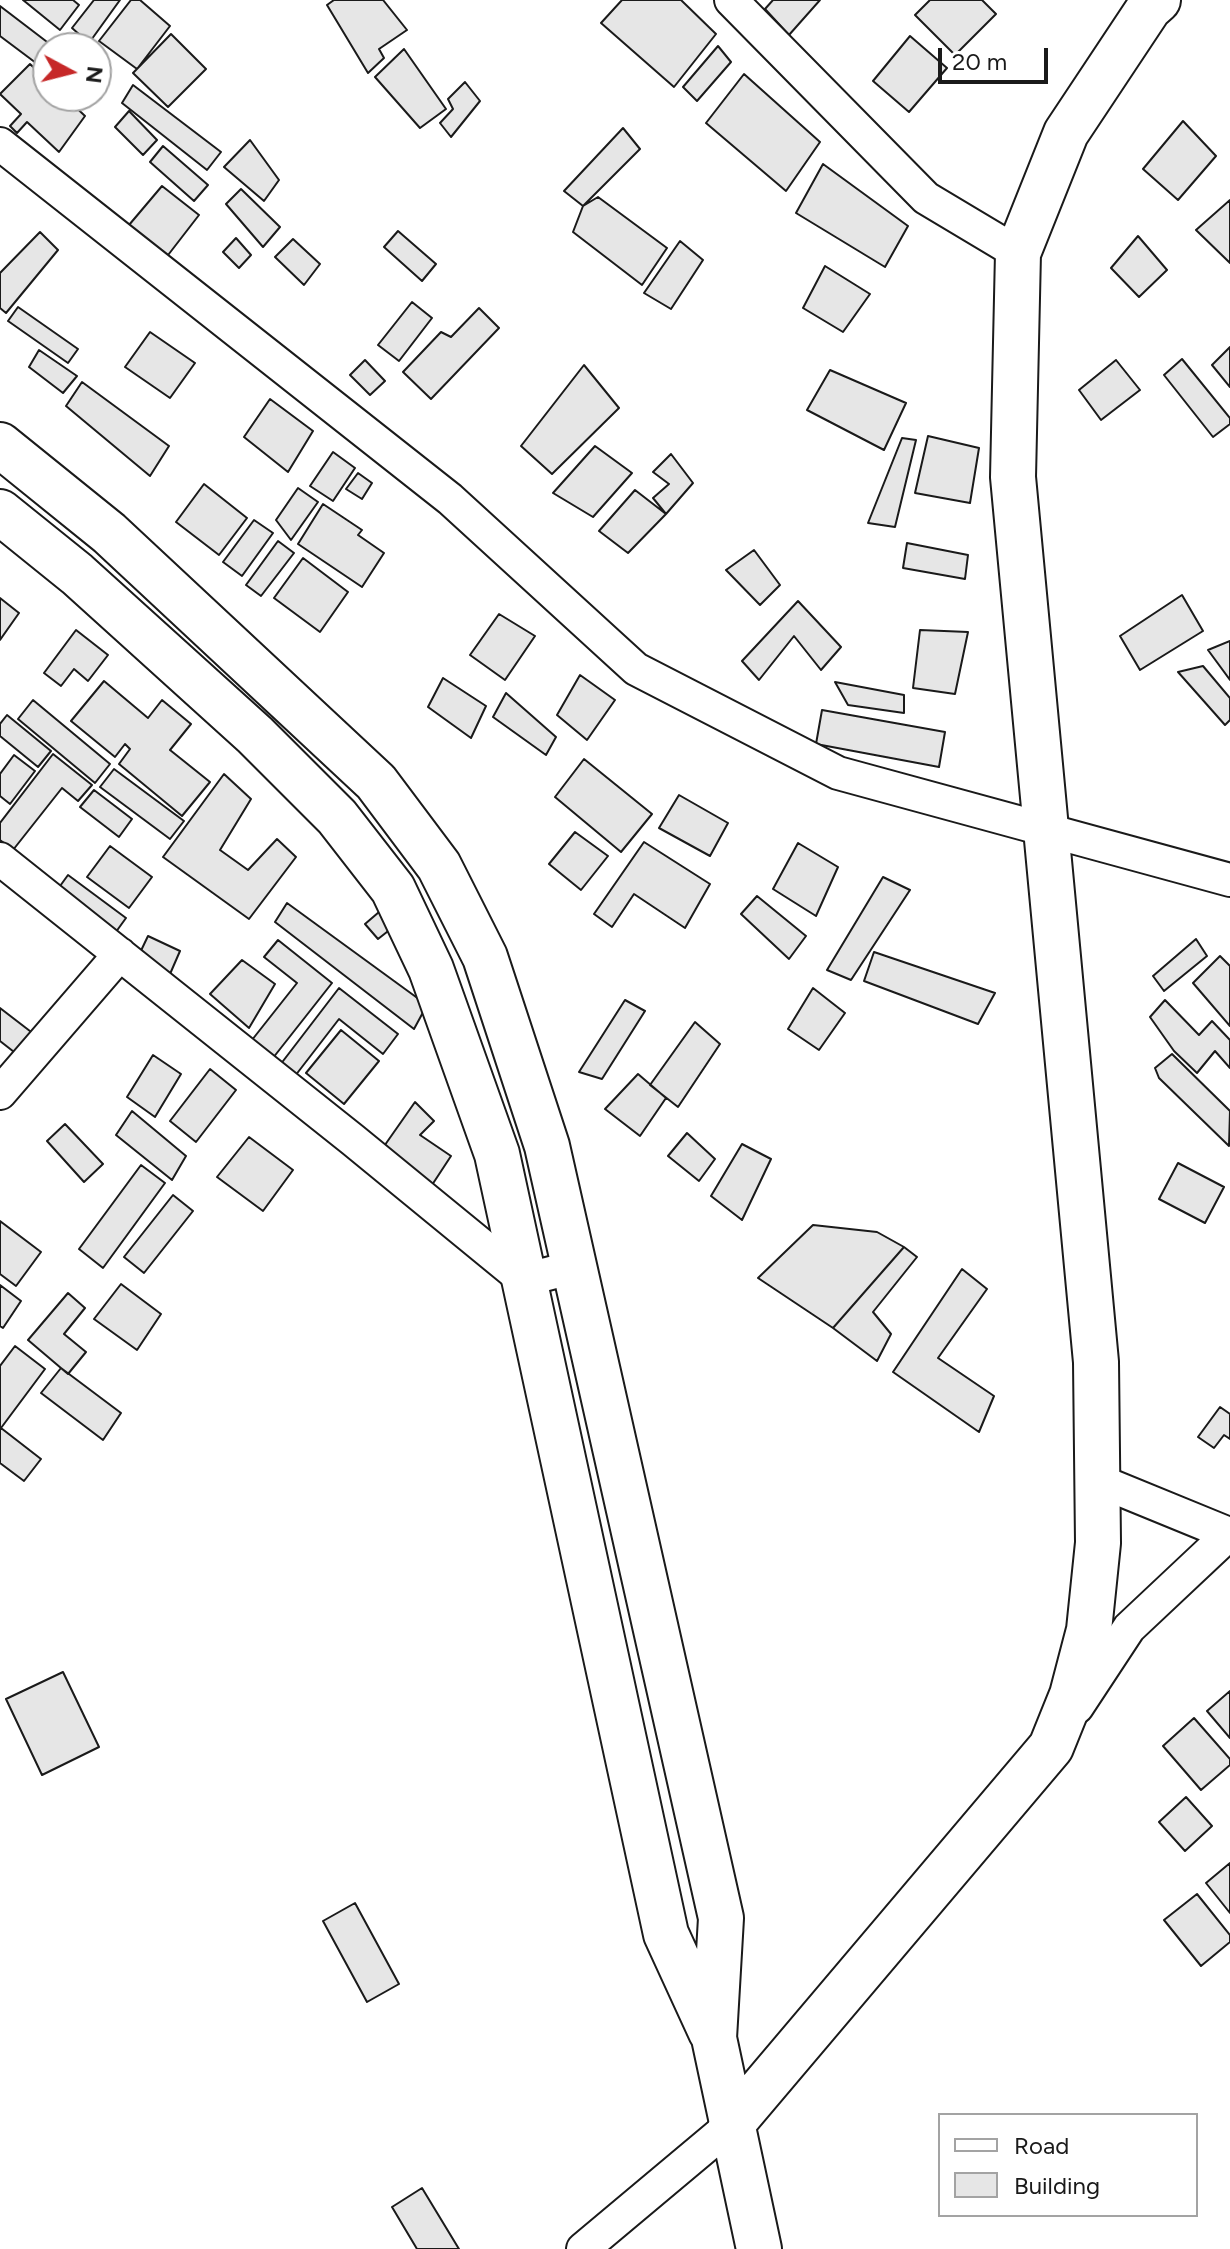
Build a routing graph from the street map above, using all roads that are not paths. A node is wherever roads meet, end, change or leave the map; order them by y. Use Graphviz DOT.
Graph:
graph roads {
  1 [pos="731,0"];
  2 [pos="1158,0"];
  3 [pos="0,144"];
  4 [pos="1018,253"];
  5 [pos="0,445"];
  6 [pos="0,512"];
  7 [pos="1046,829"];
  8 [pos="0,859"];
  9 [pos="1230,880"];
  10 [pos="120,954"];
  11 [pos="0,1093"];
  12 [pos="574,1267"];
  13 [pos="524,1280"];
  14 [pos="1097,1480"];
  15 [pos="1229,1534"];
  16 [pos="1051,1747"];
  17 [pos="714,2038"];
  18 [pos="731,2125"];
  19 [pos="583,2249"];
  20 [pos="759,2249"];
  1 -- 4 [label="street"];
  2 -- 4 [label="main road"];
  3 -- 7 [label="street"];
  4 -- 7 [label="main road"];
  5 -- 12 [label="main road"];
  6 -- 13 [label="main road"];
  7 -- 9 [label="street"];
  7 -- 14 [label="main road"];
  8 -- 10 [label="street"];
  10 -- 11 [label="street"];
  10 -- 13 [label="street"];
  12 -- 13 [label="street"];
  12 -- 17 [label="main road"];
  13 -- 17 [label="main road"];
  14 -- 15 [label="street"];
  14 -- 16 [label="main road"];
  15 -- 16 [label="street"];
  16 -- 18 [label="main road"];
  17 -- 18 [label="main road"];
  18 -- 19 [label="street"];
  18 -- 20 [label="main road"];
}
